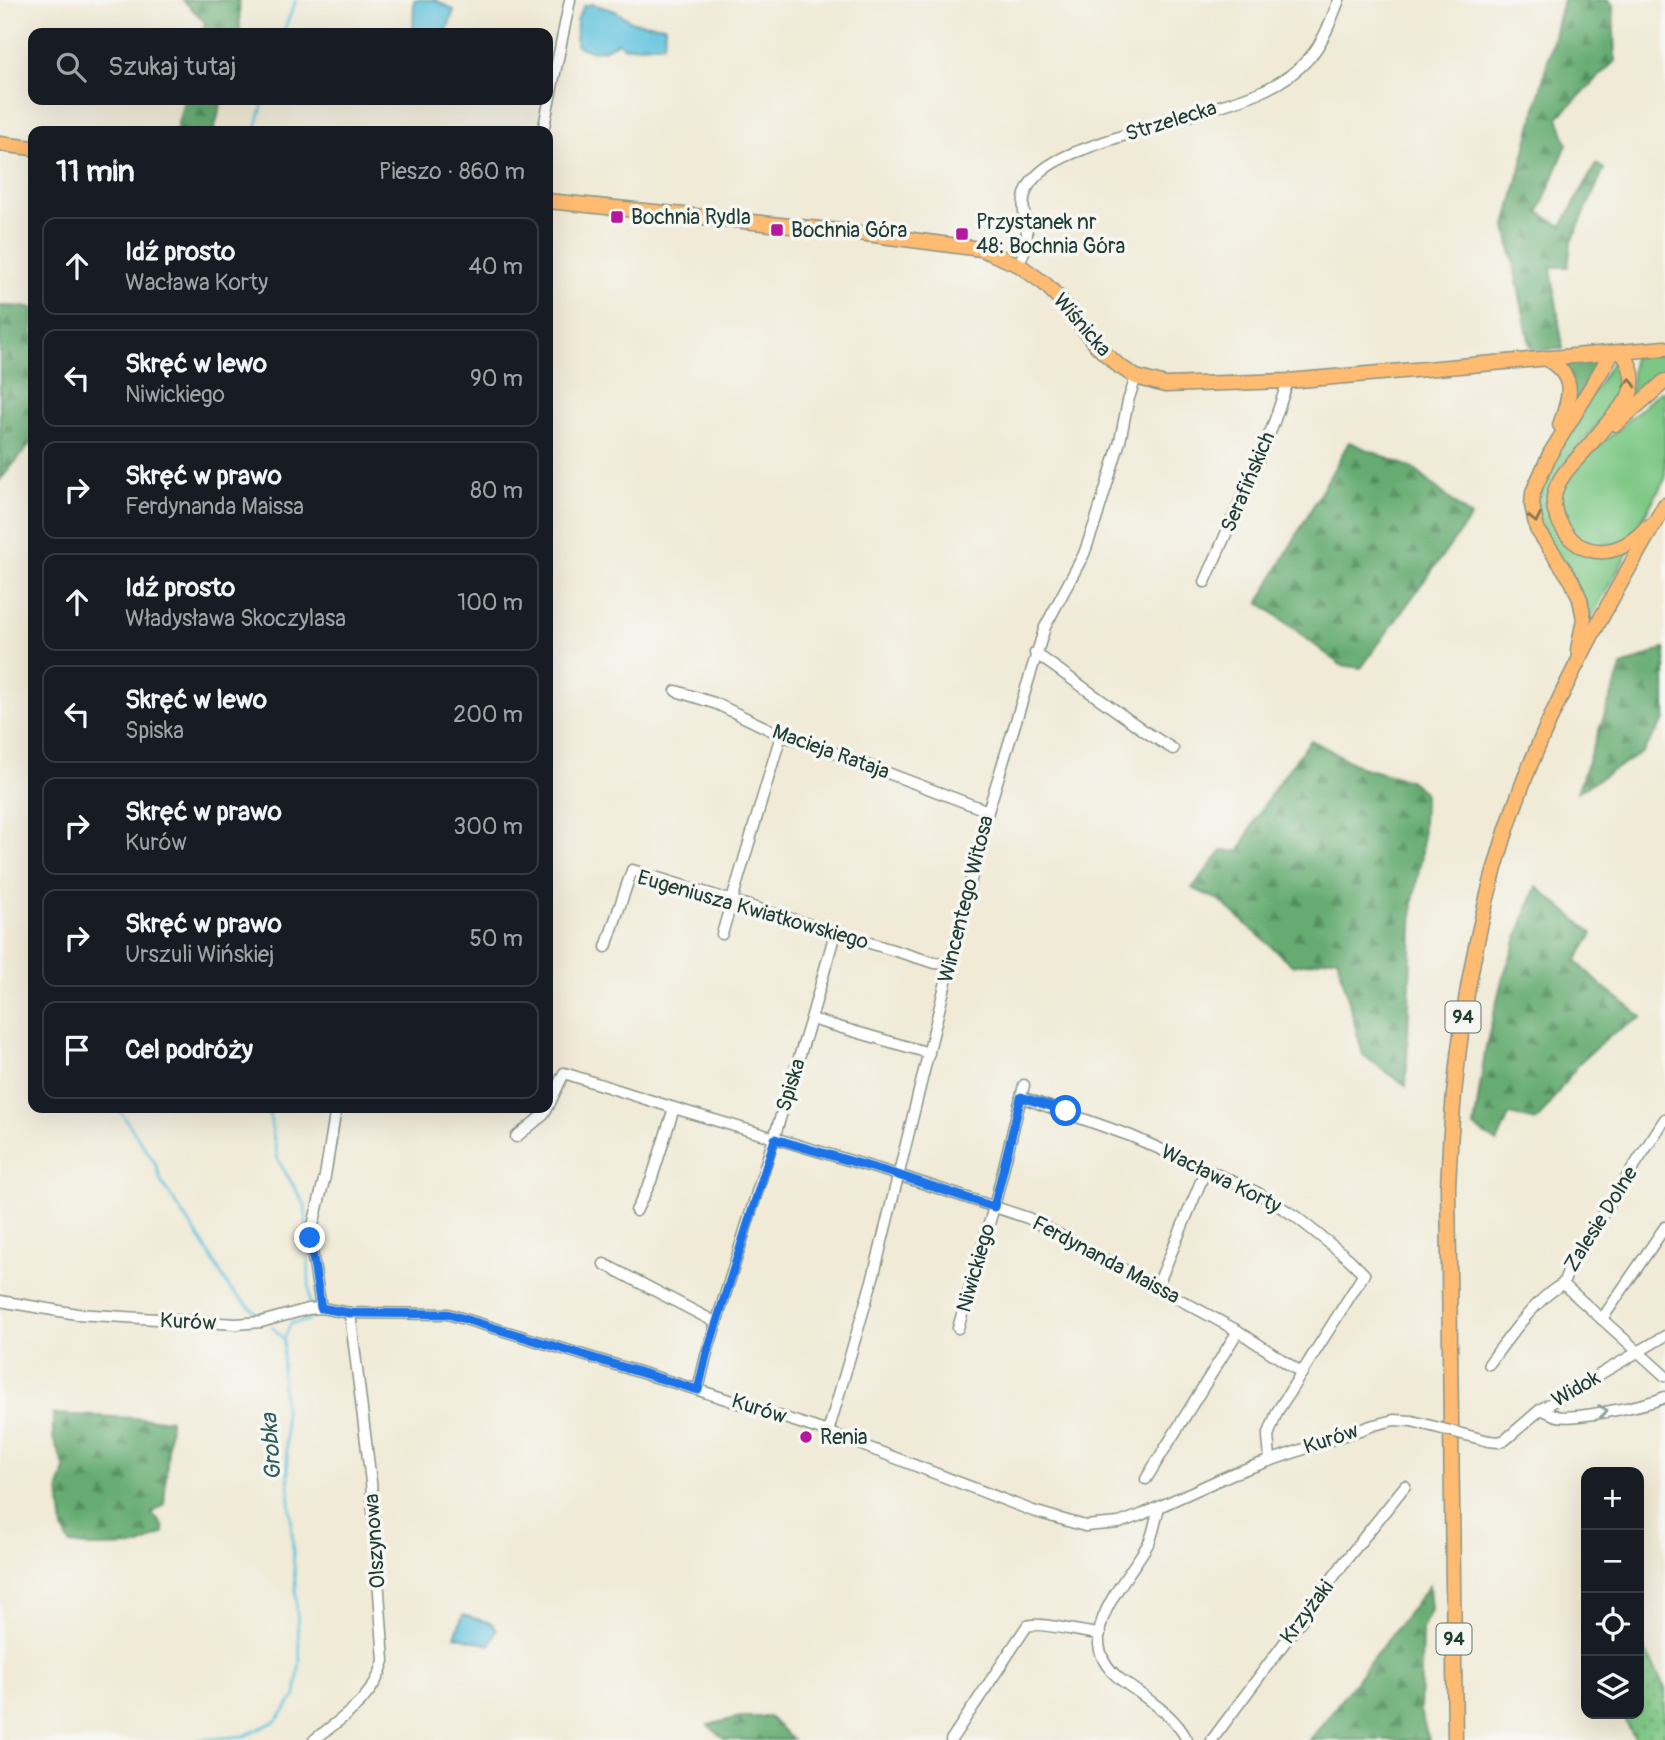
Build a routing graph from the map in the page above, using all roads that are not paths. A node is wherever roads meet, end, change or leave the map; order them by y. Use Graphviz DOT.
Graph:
graph roads {
  1 [pos="570,0"];
  2 [pos="1339,0"];
  3 [pos="553,82"];
  4 [pos="548,105"];
  5 [pos="544,126"];
  6 [pos="0,144"];
  7 [pos="28,147"];
  8 [pos="553,202"];
  9 [pos="1019,265"];
  10 [pos="1665,348"];
  11 [pos="1617,352"];
  12 [pos="1545,358"];
  13 [pos="1136,377"];
  14 [pos="1288,381"];
  15 [pos="1665,381"];
  16 [pos="1586,449"];
  17 [pos="1550,454"];
  18 [pos="1665,504"];
  19 [pos="1665,528"];
  20 [pos="1628,569"];
  21 [pos="1205,582"];
  22 [pos="1035,653"];
  23 [pos="1570,678"];
  24 [pos="676,691"];
  25 [pos="781,735"];
  26 [pos="1174,748"];
  27 [pos="988,811"];
  28 [pos="732,901"];
  29 [pos="835,933"];
  30 [pos="722,934"];
  31 [pos="606,947"];
  32 [pos="950,964"];
  33 [pos="811,1019"];
  34 [pos="929,1053"];
  35 [pos="1024,1085"];
  36 [pos="553,1096"];
  37 [pos="1021,1097"];
  38 [pos="674,1108"];
  39 [pos="335,1113"];
  40 [pos="544,1113"];
  41 [pos="1665,1119"];
  42 [pos="516,1137"];
  43 [pos="775,1139"];
  44 [pos="1209,1172"];
  45 [pos="898,1175"];
  46 [pos="994,1207"];
  47 [pos="636,1211"];
  48 [pos="1665,1227"];
  49 [pos="604,1264"];
  50 [pos="1563,1284"];
  51 [pos="1157,1287"];
  52 [pos="0,1301"];
  53 [pos="315,1309"];
  54 [pos="350,1313"];
  55 [pos="1601,1319"];
  56 [pos="717,1323"];
  57 [pos="958,1328"];
  58 [pos="1238,1331"];
  59 [pos="1665,1336"];
  60 [pos="1640,1352"];
  61 [pos="1489,1364"];
  62 [pos="1302,1373"];
  63 [pos="1665,1376"];
  64 [pos="698,1390"];
  65 [pos="1664,1402"];
  66 [pos="1541,1409"];
  67 [pos="828,1432"];
  68 [pos="1489,1441"];
  69 [pos="1270,1459"];
  70 [pos="1146,1479"];
  71 [pos="1405,1486"];
  72 [pos="1159,1508"];
  73 [pos="1141,1515"];
  74 [pos="1153,1527"];
  75 [pos="1100,1634"];
  76 [pos="314,1740"];
  77 [pos="951,1740"];
  78 [pos="1187,1740"];
  79 [pos="1212,1740"];
  80 [pos="1455,1740"];
  1 -- 3 [label="street"];
  2 -- 9 [label="street, Strzelecka"];
  4 -- 5 [label="street"];
  6 -- 7 [label="main road"];
  8 -- 9 [label="main road, Wiśnicka"];
  9 -- 13 [label="main road, Wiśnicka"];
  10 -- 11 [label="main road, Wiśnicka"];
  11 -- 12 [label="main road, Wiśnicka"];
  16 -- 11 [label="main road, one-way"];
  11 -- 17 [label="main road"];
  12 -- 14 [label="main road, Wiśnicka"];
  12 -- 17 [label="main road"];
  13 -- 14 [label="main road, Wiśnicka"];
  13 -- 22 [label="street, Wincentego Witosa"];
  14 -- 21 [label="street, Serafińskich"];
  15 -- 16 [label="main road"];
  16 -- 18 [label="main road"];
  17 -- 23 [label="main road, one-way"];
  18 -- 20 [label="main road, 94"];
  19 -- 20 [label="main road"];
  20 -- 23 [label="main road, 94"];
  22 -- 26 [label="street"];
  22 -- 27 [label="street, Wincentego Witosa"];
  23 -- 80 [label="main road, 94"];
  24 -- 25 [label="street, Macieja Rataja"];
  25 -- 27 [label="street, Macieja Rataja"];
  25 -- 28 [label="street"];
  27 -- 32 [label="street, Wincentego Witosa"];
  28 -- 29 [label="street, Eugeniusza Kwiatkowskiego"];
  28 -- 30 [label="street"];
  28 -- 31 [label="street, Eugeniusza Kwiatkowskiego"];
  29 -- 32 [label="street, Eugeniusza Kwiatkowskiego"];
  29 -- 33 [label="street, Spiska"];
  32 -- 34 [label="street, Wincentego Witosa"];
  33 -- 34 [label="street"];
  33 -- 43 [label="street, Spiska"];
  34 -- 45 [label="street, Wincentego Witosa"];
  35 -- 37 [label="street, Niwickiego"];
  36 -- 38 [label="street, Ferdynanda Maissa"];
  37 -- 44 [label="street, Wacława Korty"];
  37 -- 46 [label="street, Niwickiego"];
  38 -- 43 [label="street, Ferdynanda Maissa"];
  38 -- 47 [label="street"];
  39 -- 53 [label="street"];
  40 -- 42 [label="street"];
  41 -- 50 [label="street, Zalesie Dolne"];
  43 -- 45 [label="street, Ferdynanda Maissa"];
  43 -- 56 [label="street, Spiska"];
  44 -- 51 [label="street"];
  44 -- 62 [label="street, Wacława Korty"];
  45 -- 46 [label="street, Ferdynanda Maissa"];
  45 -- 67 [label="street, Wincentego Witosa"];
  46 -- 51 [label="street, Ferdynanda Maissa"];
  46 -- 57 [label="street, Niwickiego"];
  48 -- 55 [label="street"];
  49 -- 56 [label="street"];
  50 -- 55 [label="street"];
  50 -- 61 [label="street"];
  51 -- 58 [label="street, Ferdynanda Maissa"];
  52 -- 53 [label="street, Kurów"];
  53 -- 54 [label="street, Kurów"];
  54 -- 64 [label="street, Kurów"];
  54 -- 76 [label="street, Olszynowa"];
  55 -- 60 [label="street"];
  56 -- 64 [label="street, Spiska"];
  58 -- 62 [label="street, Ferdynanda Maissa"];
  58 -- 70 [label="street"];
  59 -- 60 [label="street, Widok"];
  60 -- 63 [label="street"];
  60 -- 66 [label="street, Widok"];
  62 -- 69 [label="street, Wacława Korty"];
  64 -- 67 [label="street, Kurów"];
  66 -- 65 [label="street, one-way"];
  66 -- 68 [label="street, Widok"];
  67 -- 73 [label="street, Kurów"];
  68 -- 69 [label="street, Kurów, bridge"];
  69 -- 72 [label="street, Kurów"];
  71 -- 79 [label="street, Krzyżaki"];
  72 -- 73 [label="street, Kurów"];
  72 -- 74 [label="street"];
  73 -- 74 [label="street"];
  74 -- 75 [label="street"];
  75 -- 77 [label="street"];
  75 -- 78 [label="street"];
}
